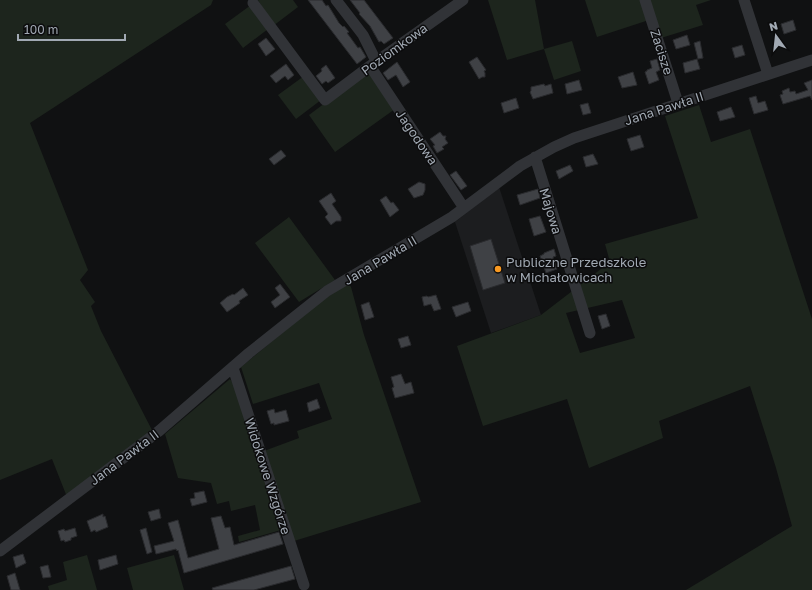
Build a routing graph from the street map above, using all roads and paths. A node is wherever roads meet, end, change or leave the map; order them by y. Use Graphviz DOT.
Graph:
graph roads {
  1 [pos="336,0"];
  2 [pos="464,0"];
  3 [pos="645,0"];
  4 [pos="744,0"];
  5 [pos="253,3"];
  6 [pos="812,60"];
  7 [pos="373,64"];
  8 [pos="768,74"];
  9 [pos="678,103"];
  10 [pos="535,157"];
  11 [pos="464,208"];
  12 [pos="590,333"];
  13 [pos="233,368"];
  14 [pos="0,551"];
  15 [pos="304,585"];
  1 -- 7 [label="street, Jagodowa"];
  2 -- 7 [label="street, Poziomkowa"];
  3 -- 9 [label="street, Zacisze"];
  4 -- 8 [label="street"];
  5 -- 7 [label="street, Poziomkowa"];
  6 -- 8 [label="street, Jana Pawła II"];
  7 -- 11 [label="street, Jagodowa"];
  8 -- 9 [label="street, Jana Pawła II"];
  9 -- 10 [label="street, Jana Pawła II"];
  10 -- 11 [label="street, Jana Pawła II"];
  10 -- 12 [label="street, Majowa"];
  11 -- 13 [label="street, Jana Pawła II"];
  13 -- 14 [label="street, Jana Pawła II"];
  13 -- 15 [label="street, Widokowe Wzgórze"];
}
